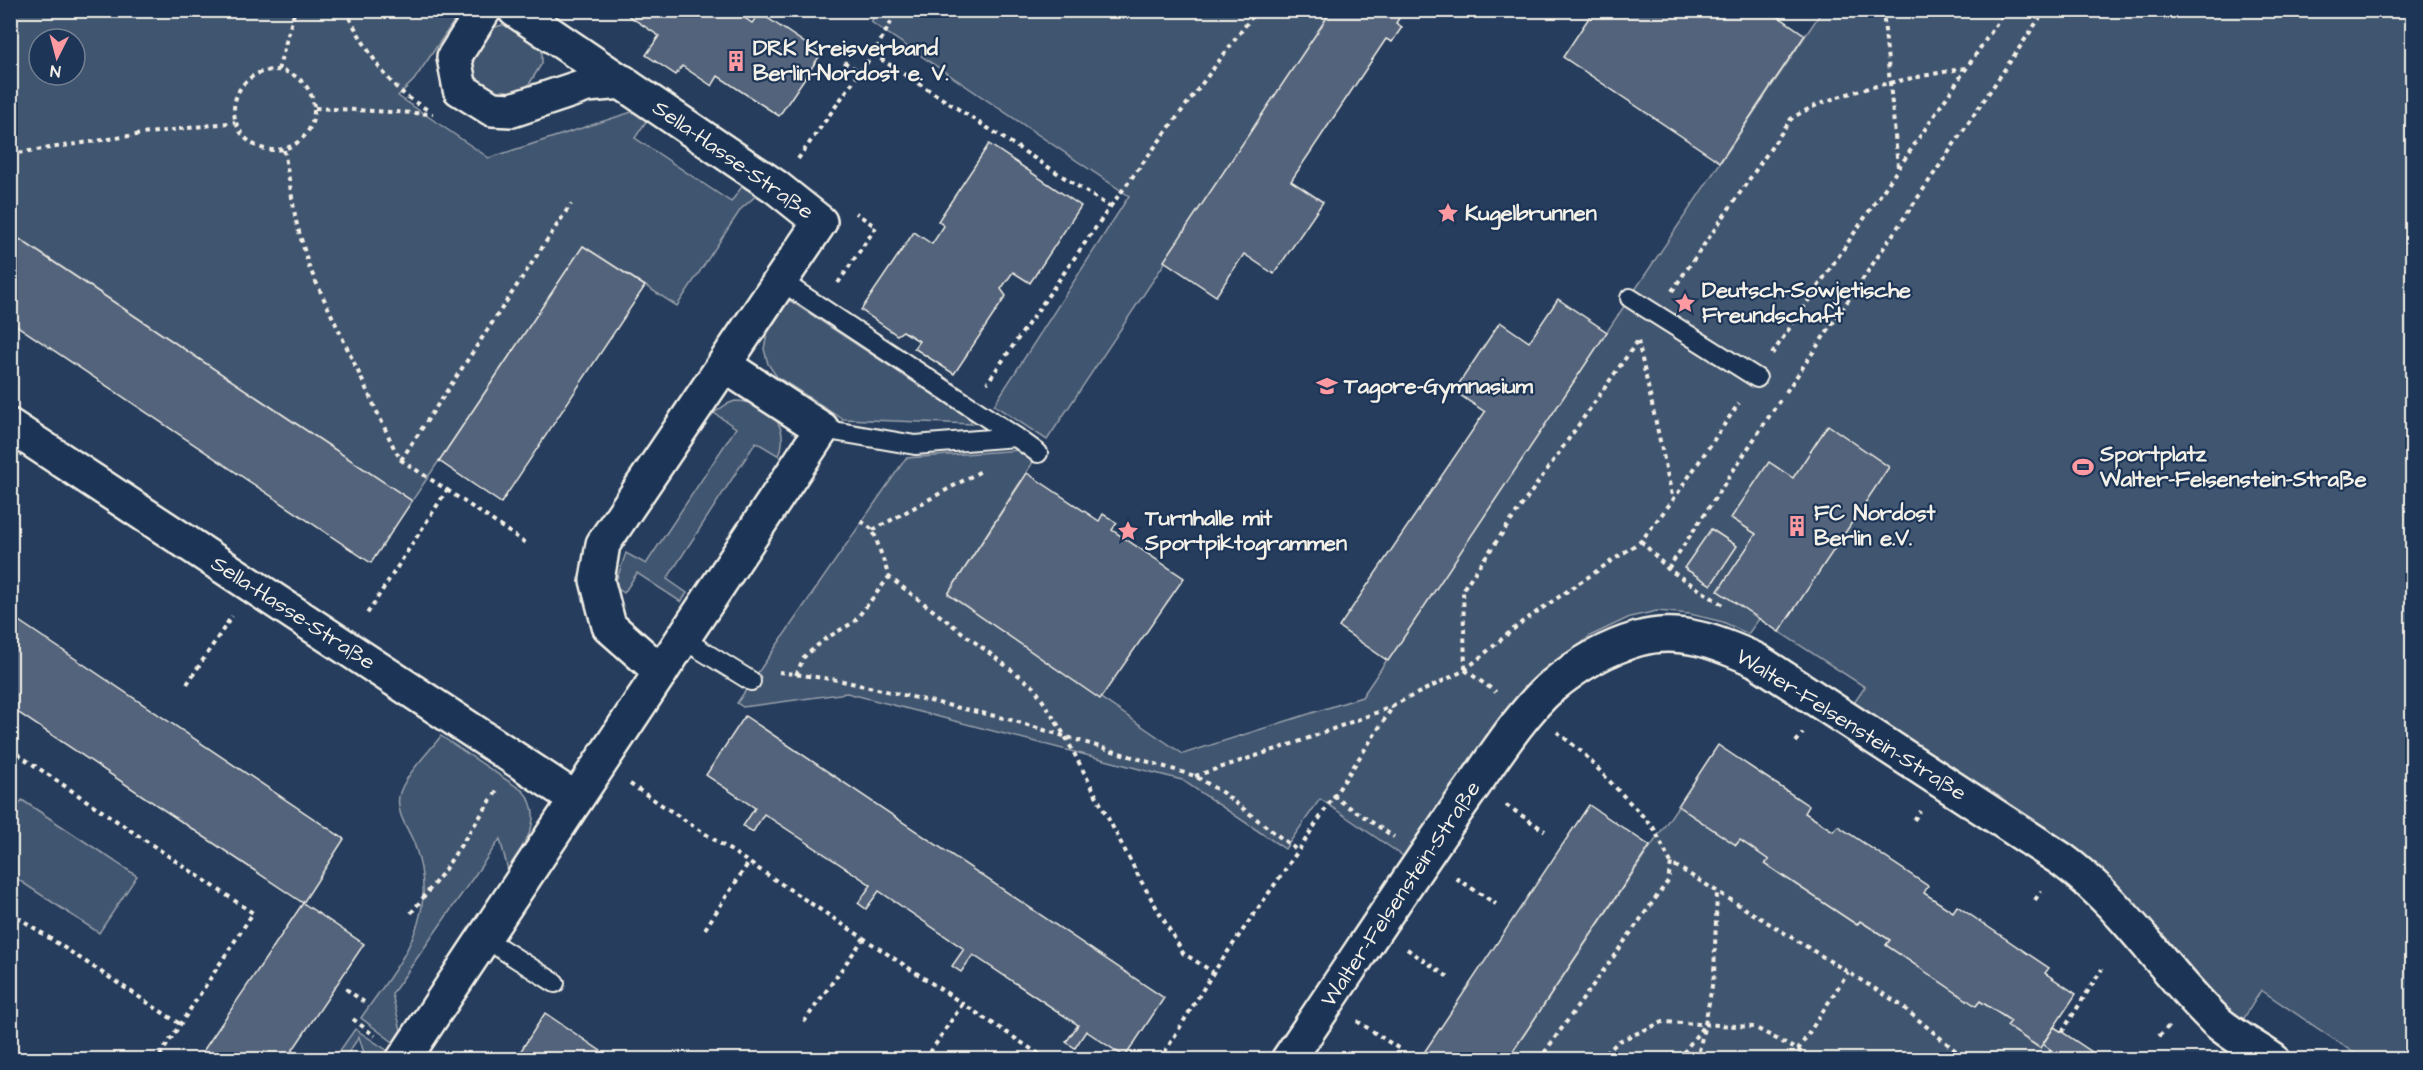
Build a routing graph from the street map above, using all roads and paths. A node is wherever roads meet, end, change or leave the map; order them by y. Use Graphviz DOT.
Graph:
graph roads {
  1 [pos="14,10"];
  2 [pos="295,10"];
  3 [pos="345,10"];
  4 [pos="483,10"];
  5 [pos="514,10"];
  6 [pos="898,10"];
  7 [pos="1257,10"];
  8 [pos="1883,10"];
  9 [pos="2045,10"];
  10 [pos="10,15"];
  11 [pos="873,54"];
  12 [pos="844,62"];
  13 [pos="1966,68"];
  14 [pos="278,70"];
  15 [pos="860,72"];
  16 [pos="623,82"];
  17 [pos="1890,82"];
  18 [pos="315,108"];
  19 [pos="235,122"];
  20 [pos="284,150"];
  21 [pos="10,154"];
  22 [pos="1898,167"];
  23 [pos="776,187"];
  24 [pos="571,204"];
  25 [pos="1110,207"];
  26 [pos="781,281"];
  27 [pos="1630,298"];
  28 [pos="1655,315"];
  29 [pos="1638,340"];
  30 [pos="724,365"];
  31 [pos="1756,378"];
  32 [pos="971,406"];
  33 [pos="10,426"];
  34 [pos="822,429"];
  35 [pos="1016,437"];
  36 [pos="1038,453"];
  37 [pos="402,460"];
  38 [pos="447,490"];
  39 [pos="1673,500"];
  40 [pos="861,521"];
  41 [pos="873,530"];
  42 [pos="527,544"];
  43 [pos="1668,569"];
  44 [pos="889,577"];
  45 [pos="252,586"];
  46 [pos="683,639"];
  47 [pos="345,647"];
  48 [pos="769,671"];
  49 [pos="661,672"];
  50 [pos="796,675"];
  51 [pos="751,681"];
  52 [pos="187,684"];
  53 [pos="1394,705"];
  54 [pos="1528,713"];
  55 [pos="1065,736"];
  56 [pos="10,749"];
  57 [pos="517,761"];
  58 [pos="600,764"];
  59 [pos="1195,776"];
  60 [pos="1475,784"];
  61 [pos="1333,796"];
  62 [pos="576,799"];
  63 [pos="1545,831"];
  64 [pos="1298,851"];
  65 [pos="1425,858"];
  66 [pos="749,862"];
  67 [pos="1671,863"];
  68 [pos="1717,891"];
  69 [pos="1496,904"];
  70 [pos="10,912"];
  71 [pos="411,913"];
  72 [pos="705,929"];
  73 [pos="1377,929"];
  74 [pos="484,938"];
  75 [pos="864,938"];
  76 [pos="2102,969"];
  77 [pos="1848,972"];
  78 [pos="1213,973"];
  79 [pos="1451,979"];
  80 [pos="555,983"];
  81 [pos="346,989"];
  82 [pos="1328,1001"];
  83 [pos="364,1002"];
  84 [pos="963,1003"];
  85 [pos="804,1022"];
  86 [pos="180,1024"];
  87 [pos="1705,1024"];
  88 [pos="2062,1032"];
  89 [pos="1401,1050"];
  90 [pos="1798,1050"];
  91 [pos="2051,1050"];
  92 [pos="1162,1055"];
  93 [pos="157,1059"];
  94 [pos="402,1059"];
  95 [pos="925,1059"];
  96 [pos="1048,1059"];
  97 [pos="1160,1059"];
  98 [pos="1171,1059"];
  99 [pos="1288,1059"];
  100 [pos="1539,1059"];
  101 [pos="1599,1059"];
  102 [pos="1678,1059"];
  103 [pos="1697,1059"];
  104 [pos="1812,1059"];
  105 [pos="1967,1059"];
  106 [pos="2046,1059"];
  107 [pos="2273,1059"];
  1 -- 10 [label="path"];
  2 -- 14 [label="path"];
  3 -- 18 [label="path"];
  4 -- 16 [label="street"];
  5 -- 16 [label="street, Sella-Hasse-Straße"];
  6 -- 11 [label="path"];
  7 -- 25 [label="path"];
  8 -- 17 [label="path"];
  9 -- 43 [label="path"];
  11 -- 15 [label="path"];
  11 -- 25 [label="path"];
  12 -- 15 [label="path"];
  13 -- 17 [label="path"];
  14 -- 18 [label="path"];
  14 -- 19 [label="path"];
  15 -- 23 [label="path"];
  16 -- 23 [label="street, Sella-Hasse-Straße"];
  17 -- 22 [label="path"];
  17 -- 28 [label="path"];
  18 -- 20 [label="path"];
  19 -- 20 [label="path"];
  19 -- 21 [label="path"];
  20 -- 37 [label="path"];
  23 -- 26 [label="street, Sella-Hasse-Straße"];
  24 -- 37 [label="path"];
  25 -- 32 [label="path"];
  26 -- 30 [label="street, Sella-Hasse-Straße"];
  26 -- 32 [label="lane"];
  27 -- 28 [label="lane"];
  28 -- 29 [label="path"];
  28 -- 31 [label="lane"];
  29 -- 39 [label="path"];
  29 -- 53 [label="path"];
  30 -- 34 [label="street"];
  30 -- 49 [label="street, Sella-Hasse-Straße"];
  32 -- 35 [label="lane"];
  33 -- 45 [label="street, Sella-Hasse-Straße"];
  34 -- 35 [label="lane"];
  34 -- 46 [label="street"];
  35 -- 36 [label="lane"];
  35 -- 41 [label="path"];
  37 -- 38 [label="path"];
  38 -- 42 [label="path"];
  38 -- 47 [label="path"];
  40 -- 41 [label="path"];
  41 -- 44 [label="path"];
  44 -- 50 [label="path"];
  44 -- 55 [label="path"];
  45 -- 47 [label="street, Sella-Hasse-Straße"];
  45 -- 52 [label="path"];
  46 -- 49 [label="street"];
  46 -- 51 [label="lane"];
  47 -- 57 [label="street, Sella-Hasse-Straße"];
  48 -- 50 [label="path"];
  49 -- 58 [label="street"];
  50 -- 55 [label="path"];
  53 -- 59 [label="path"];
  53 -- 61 [label="path"];
  54 -- 60 [label="street, Walter-Felsenstein-Straße"];
  54 -- 67 [label="path"];
  54 -- 107 [label="street, Walter-Felsenstein-Straße"];
  55 -- 59 [label="path"];
  55 -- 78 [label="path"];
  56 -- 86 [label="path"];
  57 -- 62 [label="street, Sella-Hasse-Straße"];
  57 -- 71 [label="path"];
  58 -- 62 [label="street"];
  58 -- 66 [label="path"];
  59 -- 64 [label="path"];
  60 -- 63 [label="path"];
  60 -- 65 [label="street, Walter-Felsenstein-Straße"];
  61 -- 64 [label="path"];
  61 -- 65 [label="path"];
  62 -- 74 [label="street"];
  64 -- 78 [label="path"];
  65 -- 69 [label="path"];
  65 -- 73 [label="street, Walter-Felsenstein-Straße"];
  66 -- 72 [label="path"];
  66 -- 75 [label="path"];
  67 -- 68 [label="path"];
  67 -- 100 [label="path"];
  68 -- 77 [label="path"];
  68 -- 87 [label="path"];
  70 -- 86 [label="path"];
  73 -- 79 [label="path"];
  73 -- 82 [label="street, Walter-Felsenstein-Straße"];
  74 -- 80 [label="lane"];
  74 -- 94 [label="street"];
  75 -- 84 [label="path"];
  75 -- 85 [label="path"];
  76 -- 88 [label="path"];
  77 -- 90 [label="path"];
  77 -- 105 [label="path"];
  78 -- 92 [label="path"];
  81 -- 83 [label="path"];
  82 -- 89 [label="path"];
  82 -- 99 [label="street, Walter-Felsenstein-Straße"];
  84 -- 95 [label="path"];
  84 -- 96 [label="path"];
  86 -- 93 [label="path"];
  87 -- 90 [label="path"];
  87 -- 101 [label="path"];
  87 -- 102 [label="path"];
  87 -- 103 [label="path"];
  90 -- 104 [label="path"];
  91 -- 106 [label="path"];
  92 -- 97 [label="path"];
  92 -- 98 [label="path"];
}
